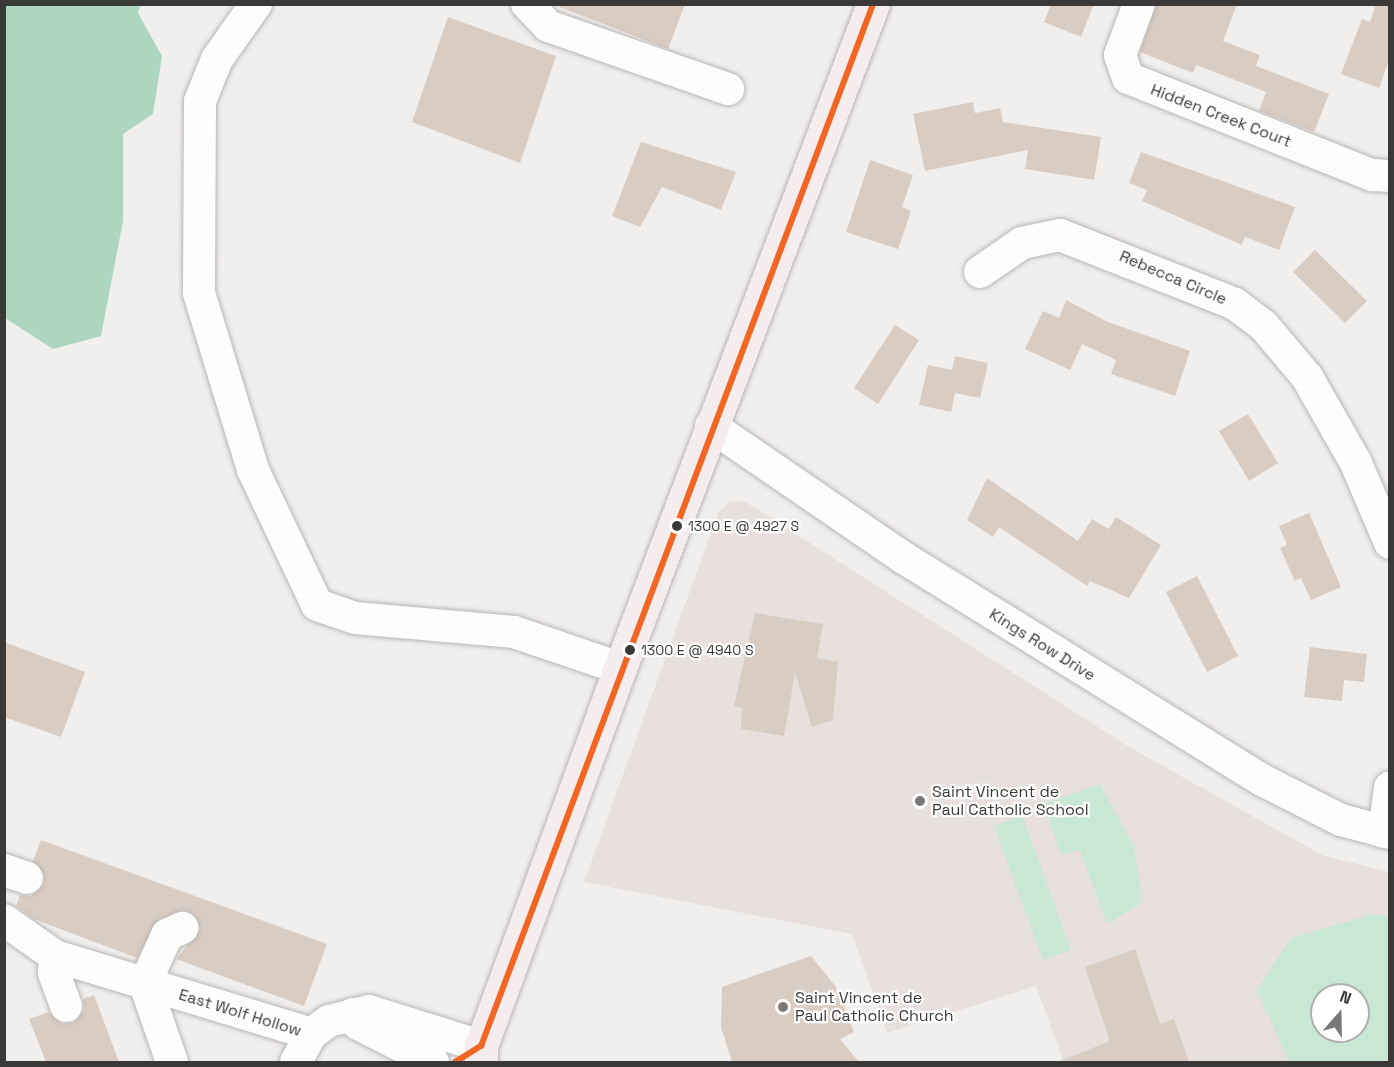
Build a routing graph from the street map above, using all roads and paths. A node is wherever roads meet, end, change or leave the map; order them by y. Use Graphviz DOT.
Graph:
graph roads {
  1 [pos="256,4"];
  2 [pos="527,4"];
  3 [pos="873,4"];
  4 [pos="1139,4"];
  5 [pos="728,89"];
  6 [pos="1389,176"];
  7 [pos="980,272"];
  8 [pos="711,426"];
  9 [pos="1389,543"];
  10 [pos="620,669"];
  11 [pos="1389,787"];
  12 [pos="1387,832"];
  13 [pos="4,920"];
  14 [pos="182,928"];
  15 [pos="55,956"];
  16 [pos="145,984"];
  17 [pos="66,1006"];
  18 [pos="353,1014"];
  19 [pos="311,1034"];
  20 [pos="472,1057"];
  21 [pos="172,1062"];
  22 [pos="296,1062"];
  23 [pos="433,1062"];
  1 -- 10 [label="street"];
  2 -- 5 [label="street"];
  3 -- 8 [label="main road"];
  4 -- 6 [label="street, Hidden Creek Court"];
  7 -- 9 [label="street, Rebecca Circle"];
  8 -- 10 [label="main road"];
  8 -- 12 [label="street, Kings Row Drive"];
  10 -- 20 [label="main road"];
  11 -- 12 [label="street"];
  13 -- 15 [label="street, East Wolf Hollow"];
  14 -- 16 [label="street"];
  15 -- 16 [label="street, East Wolf Hollow"];
  15 -- 17 [label="street"];
  16 -- 19 [label="street, East Wolf Hollow"];
  16 -- 21 [label="street"];
  18 -- 19 [label="street, East Wolf Hollow"];
  18 -- 20 [label="street, East Wolf Hollow"];
  18 -- 23 [label="street"];
  19 -- 22 [label="street"];
}
